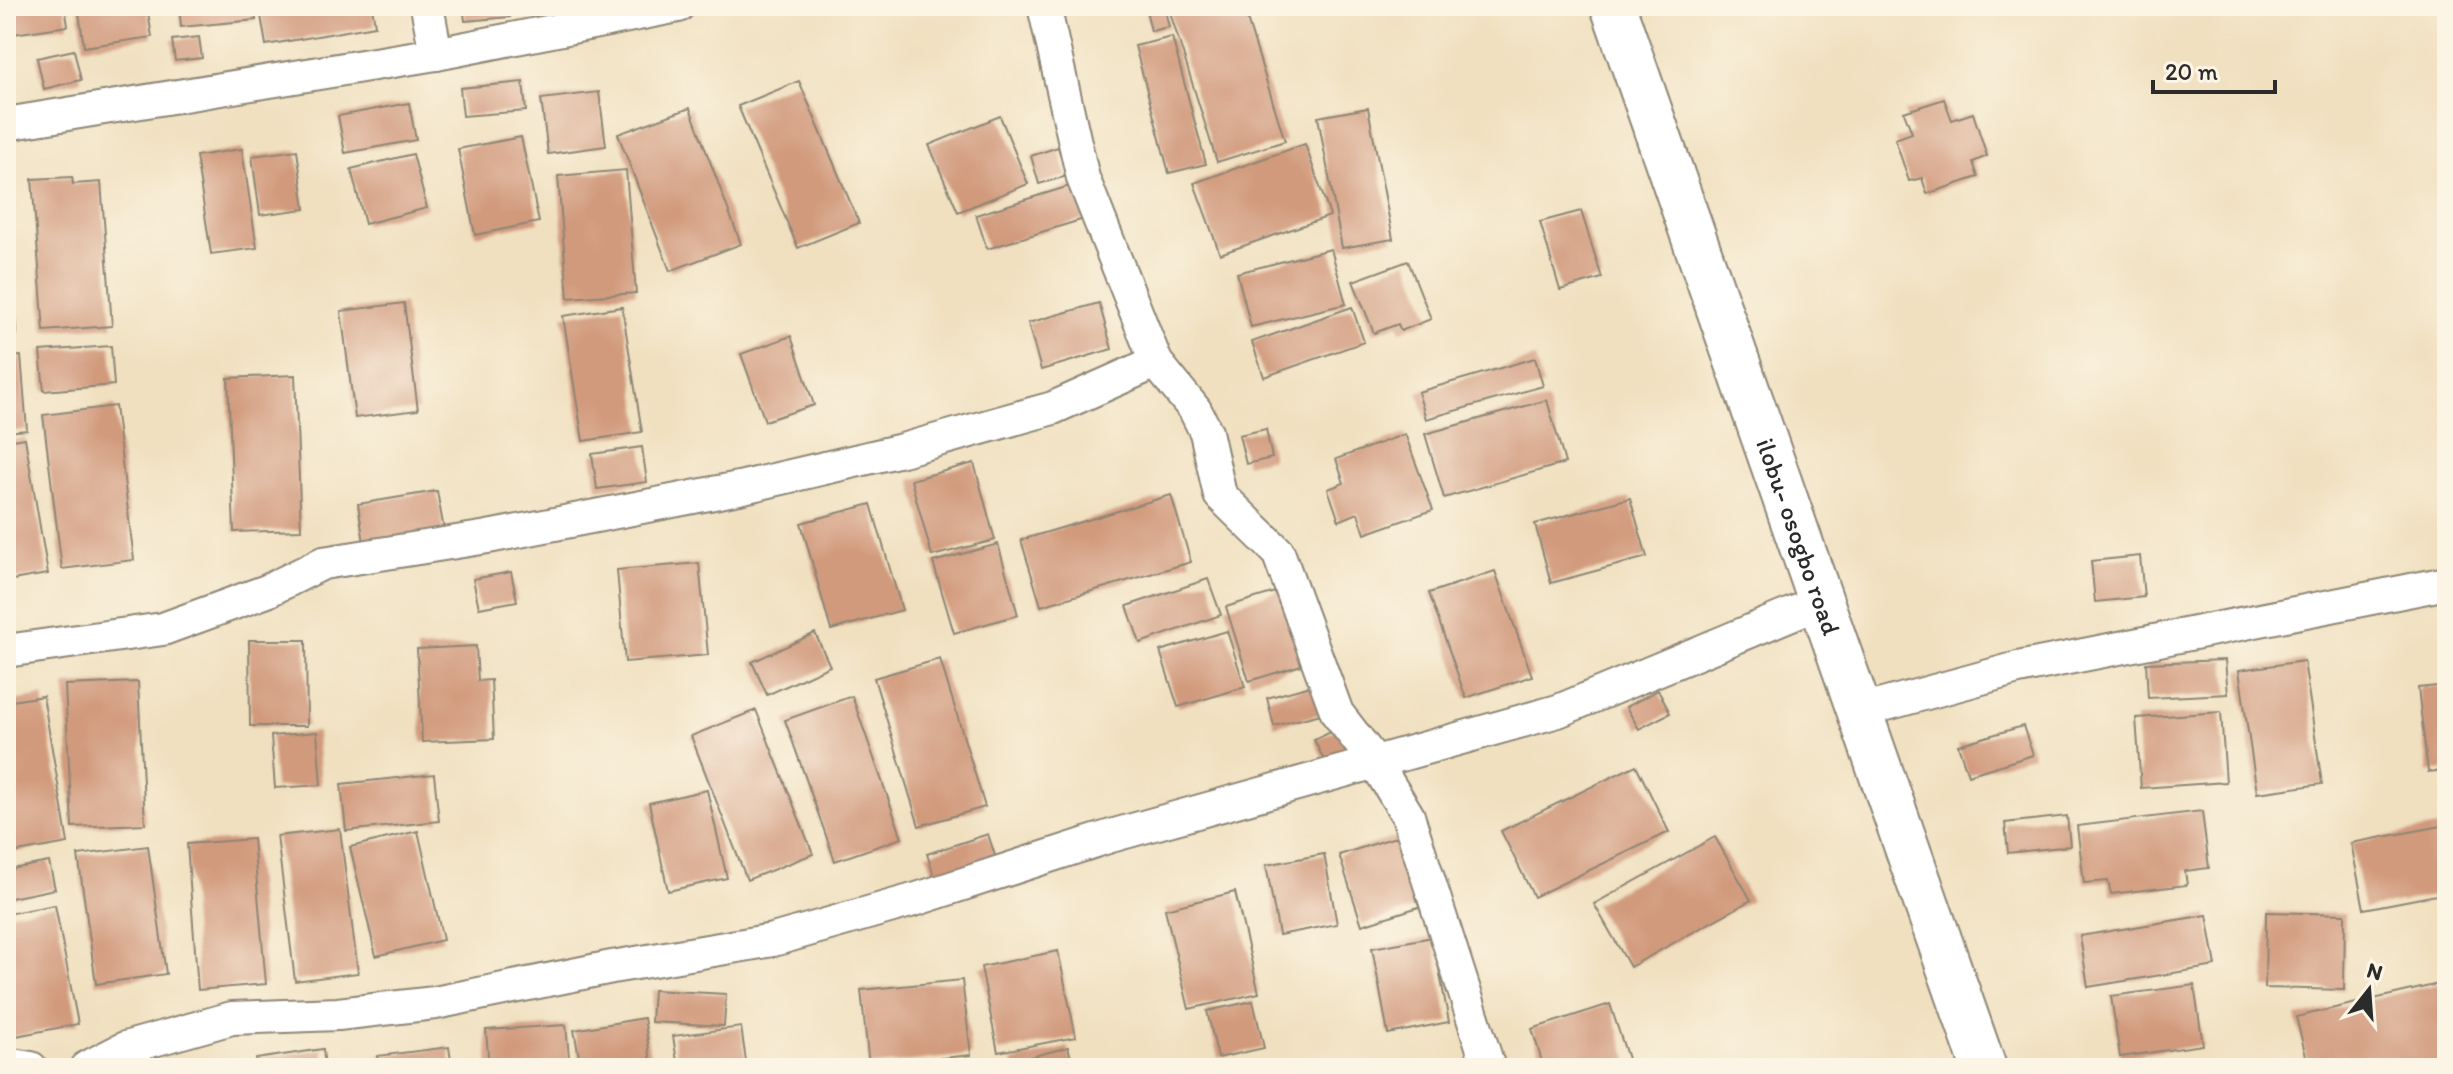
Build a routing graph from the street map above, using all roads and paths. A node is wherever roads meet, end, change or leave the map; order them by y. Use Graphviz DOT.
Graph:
graph roads {
  1 [pos="427,6"];
  2 [pos="678,6"];
  3 [pos="1044,6"];
  4 [pos="1613,6"];
  5 [pos="436,54"];
  6 [pos="6,124"];
  7 [pos="1156,362"];
  8 [pos="2447,583"];
  9 [pos="1820,602"];
  10 [pos="6,651"];
  11 [pos="1861,711"];
  12 [pos="1375,762"];
  13 [pos="6,1064"];
  14 [pos="31,1068"];
  15 [pos="86,1068"];
  16 [pos="1489,1068"];
  17 [pos="1984,1068"];
  1 -- 5 [label="street"];
  2 -- 5 [label="street"];
  3 -- 7 [label="street"];
  4 -- 9 [label="main road, ilobu- osogbo road"];
  5 -- 6 [label="street"];
  7 -- 10 [label="street"];
  7 -- 12 [label="street"];
  8 -- 11 [label="street"];
  9 -- 11 [label="main road, ilobu- osogbo road"];
  9 -- 12 [label="street"];
  11 -- 17 [label="main road, ilobu- osogbo road"];
  12 -- 15 [label="street"];
  12 -- 16 [label="street"];
  13 -- 14 [label="street"];
}
